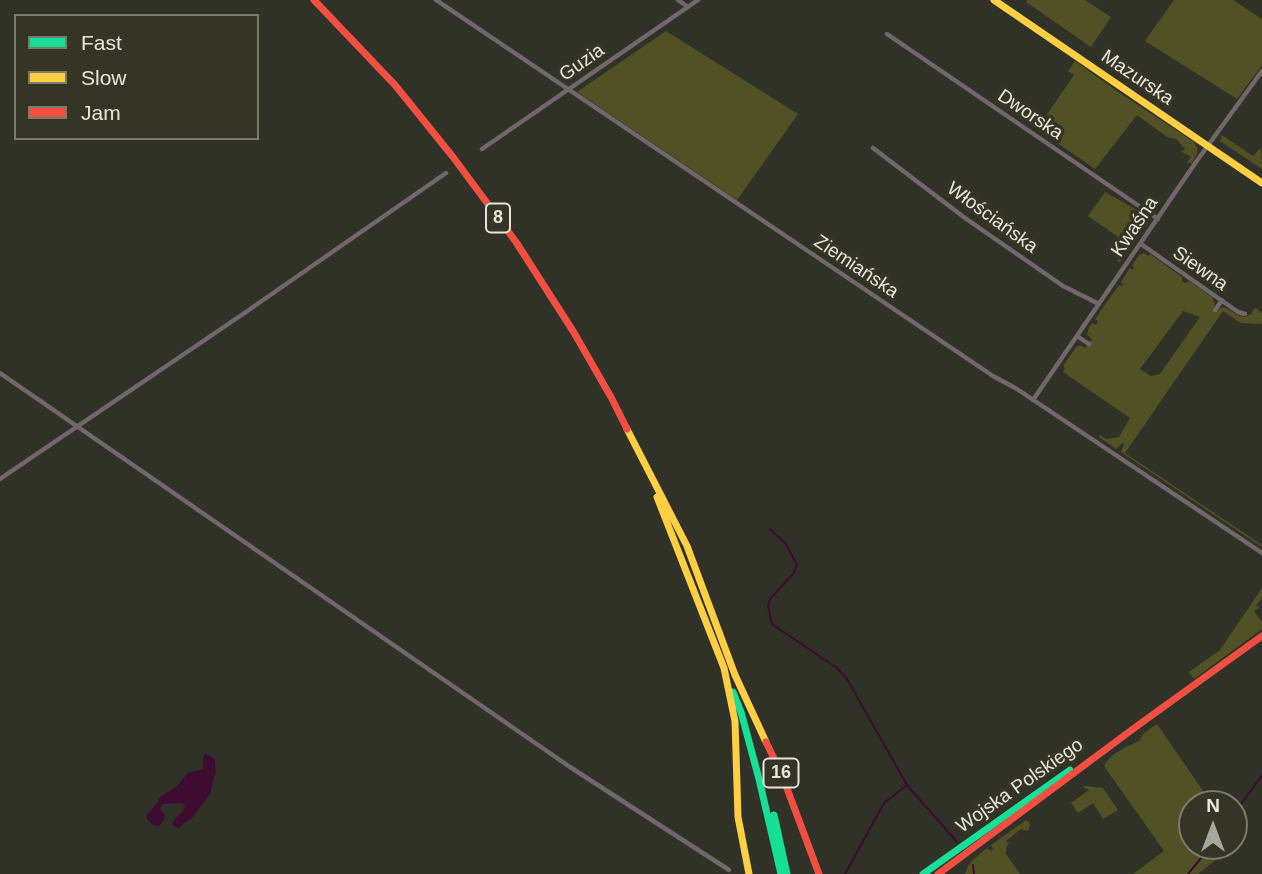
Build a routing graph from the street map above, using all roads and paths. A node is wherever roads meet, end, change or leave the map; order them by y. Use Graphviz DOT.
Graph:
graph roads {
  1 [pos="314,0"];
  2 [pos="436,0"];
  3 [pos="678,0"];
  4 [pos="698,0"];
  5 [pos="994,0"];
  6 [pos="688,7"];
  7 [pos="887,34"];
  8 [pos="1262,71"];
  9 [pos="568,90"];
  10 [pos="1208,146"];
  11 [pos="873,148"];
  12 [pos="482,149"];
  13 [pos="446,173"];
  14 [pos="1262,183"];
  15 [pos="1158,219"];
  16 [pos="1140,244"];
  17 [pos="1222,300"];
  18 [pos="1099,304"];
  19 [pos="1215,310"];
  20 [pos="1245,314"];
  21 [pos="1077,336"];
  22 [pos="1089,344"];
  23 [pos="0,373"];
  24 [pos="1033,400"];
  25 [pos="76,426"];
  26 [pos="644,463"];
  27 [pos="0,478"];
  28 [pos="1262,553"];
  29 [pos="1262,636"];
  30 [pos="724,668"];
  31 [pos="735,675"];
  32 [pos="1023,807"];
  33 [pos="729,870"];
  34 [pos="749,874"];
  35 [pos="781,874"];
  36 [pos="787,874"];
  37 [pos="819,874"];
  38 [pos="923,874"];
  39 [pos="937,874"];
  1 -- 26 [label="main road, 8"];
  2 -- 9 [label="street, Ziemiańska"];
  3 -- 6 [label="street"];
  4 -- 6 [label="street, Guzia"];
  5 -- 10 [label="main road, Mazurska"];
  6 -- 9 [label="street, Guzia"];
  7 -- 15 [label="street, Dworska"];
  8 -- 10 [label="street, Kwaśna"];
  9 -- 12 [label="street, Guzia"];
  9 -- 24 [label="street, Ziemiańska"];
  10 -- 14 [label="main road, Mazurska"];
  10 -- 15 [label="street, Kwaśna"];
  11 -- 18 [label="street, Włościańska"];
  13 -- 25 [label="street"];
  15 -- 16 [label="street, Kwaśna"];
  16 -- 17 [label="street, Siewna"];
  16 -- 18 [label="street, Kwaśna"];
  17 -- 19 [label="street"];
  17 -- 20 [label="street, Siewna"];
  18 -- 21 [label="street, Kwaśna"];
  21 -- 22 [label="street"];
  21 -- 24 [label="street, Kwaśna"];
  23 -- 25 [label="street"];
  24 -- 28 [label="street, Ziemiańska"];
  25 -- 27 [label="street"];
  25 -- 33 [label="street"];
  26 -- 30 [label="main road, 8"];
  26 -- 31 [label="main road, 8"];
  29 -- 32 [label="main road, Wojska Polskiego"];
  30 -- 34 [label="main road, 16"];
  30 -- 35 [label="main road, 8"];
  31 -- 36 [label="main road, 8"];
  31 -- 37 [label="main road, 16"];
  32 -- 38 [label="main road, Wojska Polskiego"];
  32 -- 39 [label="main road, Wojska Polskiego"];
}
